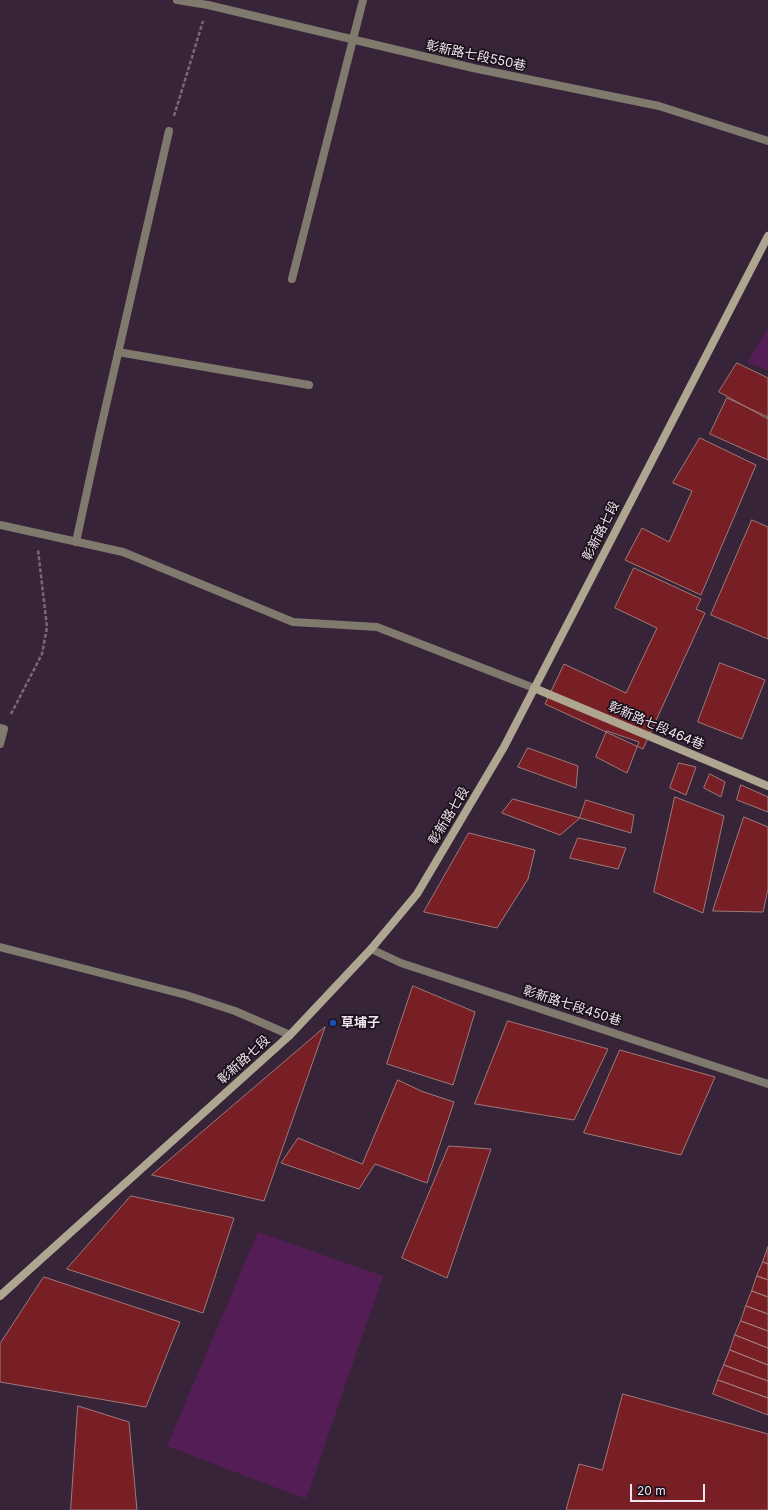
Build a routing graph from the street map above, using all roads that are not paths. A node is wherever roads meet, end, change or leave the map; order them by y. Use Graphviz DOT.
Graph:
graph roads {
  1 [pos="177,0"];
  2 [pos="362,0"];
  3 [pos="351,40"];
  4 [pos="169,131"];
  5 [pos="768,141"];
  6 [pos="768,236"];
  7 [pos="292,279"];
  8 [pos="118,352"];
  9 [pos="309,386"];
  10 [pos="0,525"];
  11 [pos="76,542"];
  12 [pos="534,688"];
  13 [pos="2,729"];
  14 [pos="0,744"];
  15 [pos="768,786"];
  16 [pos="0,947"];
  17 [pos="371,949"];
  18 [pos="290,1035"];
  19 [pos="768,1084"];
  20 [pos="0,1296"];
  1 -- 3 [label="street, 彰新路七段550巷"];
  2 -- 3 [label="street"];
  3 -- 5 [label="street, 彰新路七段550巷"];
  3 -- 7 [label="street"];
  4 -- 8 [label="street"];
  6 -- 12 [label="street, 彰新路七段"];
  8 -- 9 [label="street"];
  8 -- 11 [label="street"];
  10 -- 11 [label="street"];
  11 -- 12 [label="street"];
  12 -- 15 [label="street, 彰新路七段464巷"];
  12 -- 17 [label="street, 彰新路七段"];
  13 -- 14 [label="street"];
  16 -- 18 [label="street"];
  17 -- 18 [label="street, 彰新路七段"];
  17 -- 19 [label="street, 彰新路七段450巷"];
  18 -- 20 [label="street, 彰新路七段"];
}
